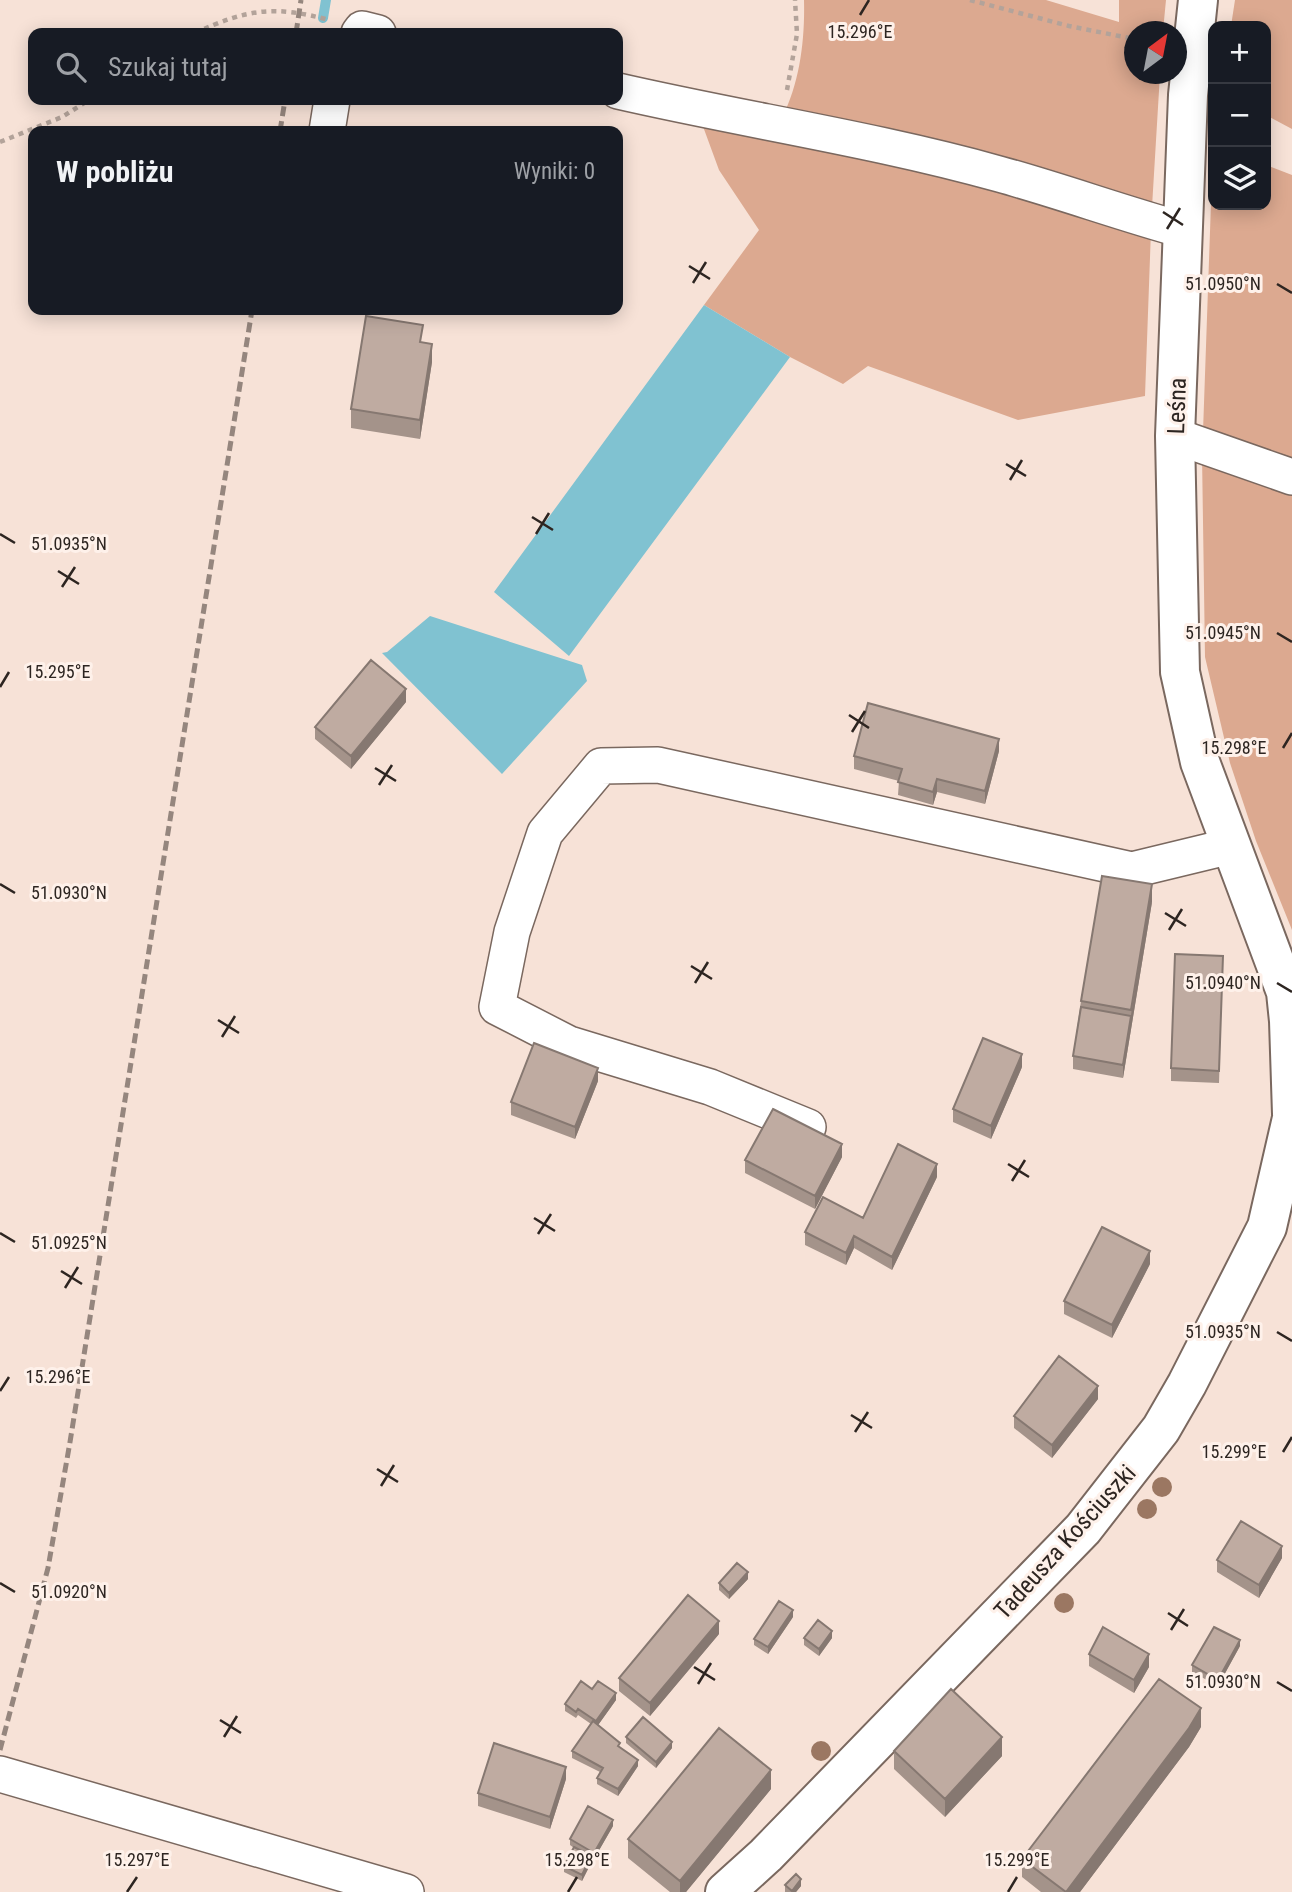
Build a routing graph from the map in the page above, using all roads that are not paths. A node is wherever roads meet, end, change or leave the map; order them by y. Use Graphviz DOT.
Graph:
graph roads {
  1 [pos="1198,0"];
  2 [pos="623,92"];
  3 [pos="331,105"];
  4 [pos="328,126"];
  5 [pos="1183,230"];
  6 [pos="1175,436"];
  7 [pos="1292,477"];
  8 [pos="1216,808"];
  9 [pos="1231,846"];
  10 [pos="1291,1032"];
  11 [pos="1292,1116"];
  12 [pos="808,1127"];
  13 [pos="0,1774"];
  14 [pos="406,1892"];
  15 [pos="725,1892"];
  1 -- 5 [label="main road, Leśna"];
  2 -- 5 [label="street"];
  3 -- 4 [label="street"];
  5 -- 6 [label="main road, Leśna"];
  6 -- 7 [label="street"];
  6 -- 8 [label="main road, Leśna"];
  8 -- 9 [label="main road, Tadeusza Kościuszki"];
  9 -- 10 [label="main road, Tadeusza Kościuszki"];
  9 -- 12 [label="street"];
  10 -- 11 [label="main road, Tadeusza Kościuszki"];
  11 -- 15 [label="main road, Tadeusza Kościuszki"];
  13 -- 14 [label="street"];
}
